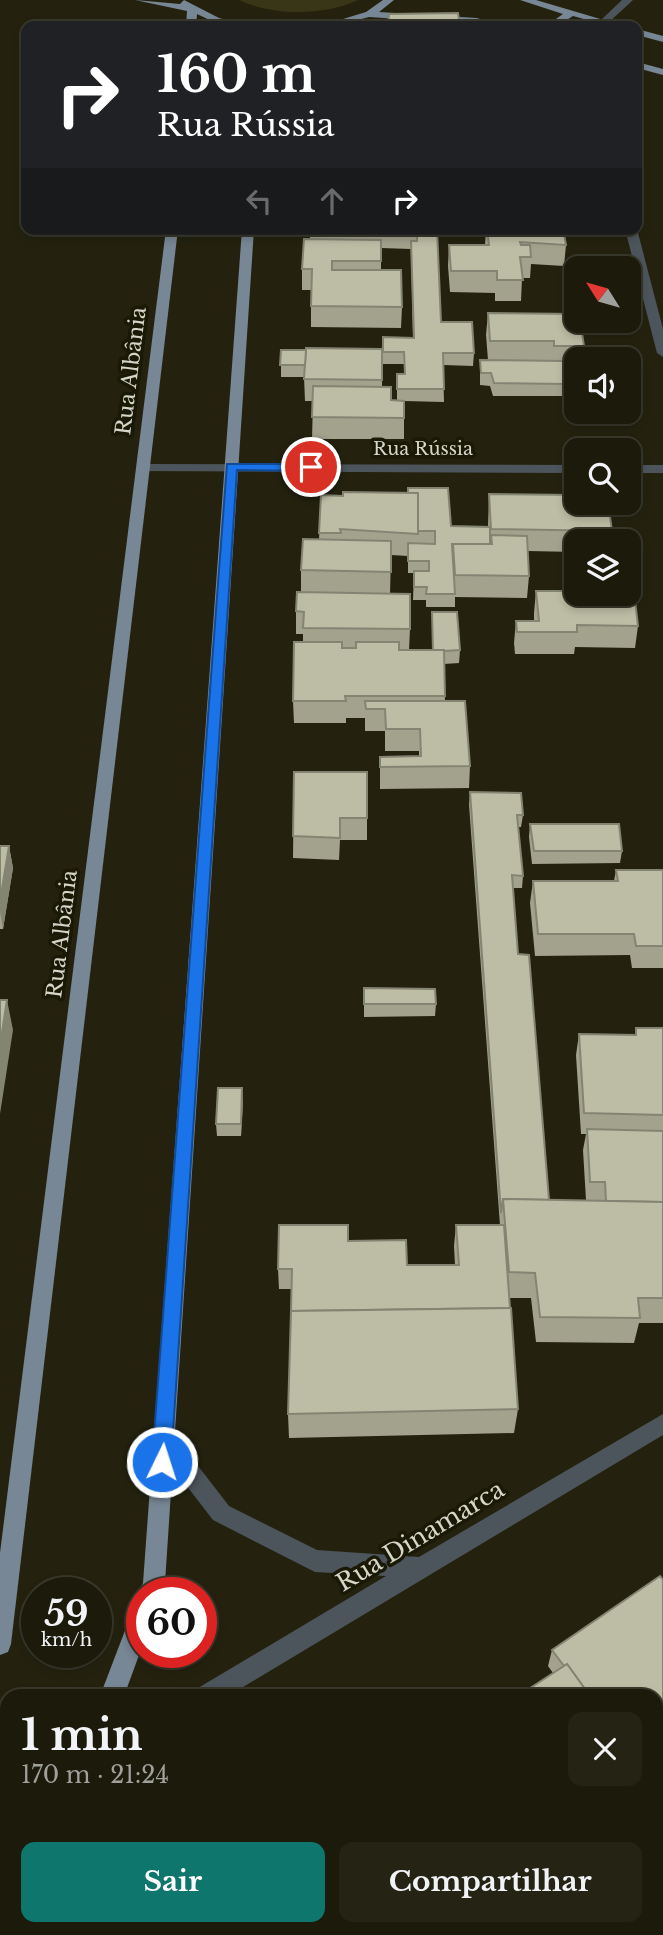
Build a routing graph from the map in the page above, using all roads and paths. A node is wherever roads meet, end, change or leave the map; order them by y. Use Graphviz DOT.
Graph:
graph roads {
  1 [pos="141,0"];
  2 [pos="182,0"];
  3 [pos="389,0"];
  4 [pos="525,0"];
  5 [pos="628,0"];
  6 [pos="192,9"];
  7 [pos="571,13"];
  8 [pos="369,14"];
  9 [pos="191,21"];
  10 [pos="220,21"];
  11 [pos="343,21"];
  12 [pos="477,21"];
  13 [pos="559,21"];
  14 [pos="600,21"];
  15 [pos="605,21"];
  16 [pos="642,33"];
  17 [pos="663,39"];
  18 [pos="642,66"];
  19 [pos="663,72"];
  20 [pos="172,235"];
  21 [pos="248,235"];
  22 [pos="633,235"];
  23 [pos="663,353"];
  24 [pos="231,467"];
  25 [pos="143,468"];
  26 [pos="564,469"];
  27 [pos="641,469"];
  28 [pos="663,469"];
  29 [pos="663,1424"];
  30 [pos="163,1438"];
  31 [pos="421,1568"];
  32 [pos="154,1577"];
  33 [pos="0,1644"];
  34 [pos="126,1657"];
  35 [pos="114,1689"];
  36 [pos="218,1689"];
  1 -- 6 [label="main road"];
  2 -- 6 [label="main road"];
  3 -- 8 [label="main road"];
  4 -- 7 [label="main road"];
  5 -- 15 [label="street"];
  6 -- 9 [label="main road"];
  6 -- 10 [label="main road"];
  7 -- 13 [label="main road"];
  7 -- 14 [label="main road"];
  8 -- 11 [label="main road"];
  8 -- 12 [label="main road"];
  16 -- 17 [label="main road"];
  18 -- 19 [label="main road"];
  20 -- 25 [label="main road, Rua Albânia"];
  21 -- 24 [label="main road"];
  22 -- 23 [label="street"];
  24 -- 25 [label="street, Rua Rússia"];
  24 -- 26 [label="street, Rua Rússia"];
  24 -- 30 [label="main road"];
  25 -- 33 [label="main road, Rua Albânia"];
  27 -- 28 [label="street"];
  29 -- 31 [label="street, Rua Dinamarca"];
  30 -- 31 [label="street"];
  30 -- 32 [label="main road"];
  31 -- 36 [label="street, Rua Dinamarca"];
  34 -- 35 [label="main road"];
}
